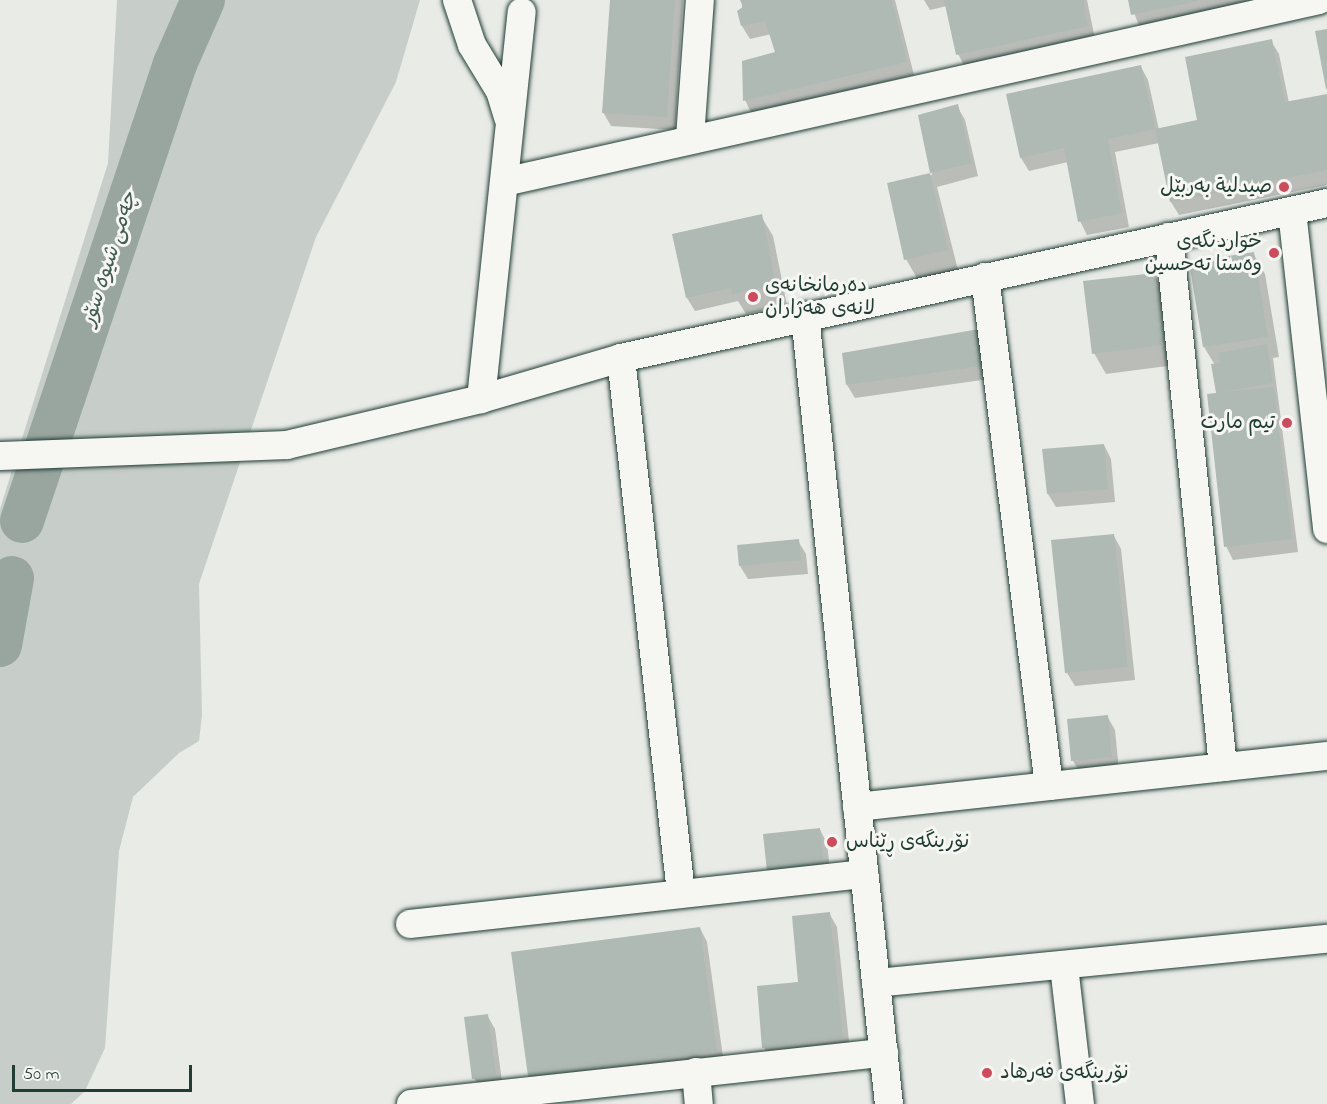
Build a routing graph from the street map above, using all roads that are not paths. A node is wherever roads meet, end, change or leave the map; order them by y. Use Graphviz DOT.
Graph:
graph roads {
  1 [pos="457,0"];
  2 [pos="700,0"];
  3 [pos="1319,0"];
  4 [pos="522,12"];
  5 [pos="509,123"];
  6 [pos="690,138"];
  7 [pos="504,182"];
  8 [pos="1327,203"];
  9 [pos="1292,211"];
  10 [pos="1169,237"];
  11 [pos="985,277"];
  12 [pos="805,316"];
  13 [pos="621,358"];
  14 [pos="481,399"];
  15 [pos="0,456"];
  16 [pos="1327,529"];
  17 [pos="1327,756"];
  18 [pos="1223,767"];
  19 [pos="1049,786"];
  20 [pos="857,807"];
  21 [pos="864,874"];
  22 [pos="681,893"];
  23 [pos="410,924"];
  24 [pos="1327,939"];
  25 [pos="1064,966"];
  26 [pos="876,983"];
  27 [pos="884,1053"];
  28 [pos="696,1072"];
  29 [pos="411,1104"];
  30 [pos="699,1104"];
  31 [pos="889,1104"];
  32 [pos="1080,1104"];
  1 -- 5 [label="street"];
  2 -- 6 [label="street"];
  3 -- 6 [label="street"];
  4 -- 5 [label="street"];
  5 -- 7 [label="street"];
  6 -- 7 [label="street"];
  7 -- 14 [label="street"];
  8 -- 9 [label="street"];
  9 -- 10 [label="street"];
  9 -- 16 [label="street"];
  10 -- 11 [label="street"];
  10 -- 18 [label="street"];
  11 -- 12 [label="street"];
  11 -- 19 [label="street"];
  12 -- 13 [label="street"];
  12 -- 20 [label="street"];
  13 -- 14 [label="street"];
  13 -- 22 [label="street"];
  14 -- 15 [label="street"];
  17 -- 18 [label="street"];
  18 -- 19 [label="street"];
  19 -- 20 [label="street"];
  20 -- 21 [label="street"];
  21 -- 22 [label="street"];
  21 -- 26 [label="street"];
  22 -- 23 [label="street"];
  24 -- 25 [label="street"];
  25 -- 26 [label="street"];
  25 -- 32 [label="street"];
  26 -- 27 [label="street"];
  27 -- 28 [label="street"];
  27 -- 31 [label="street"];
  28 -- 29 [label="street"];
  28 -- 30 [label="street"];
}
